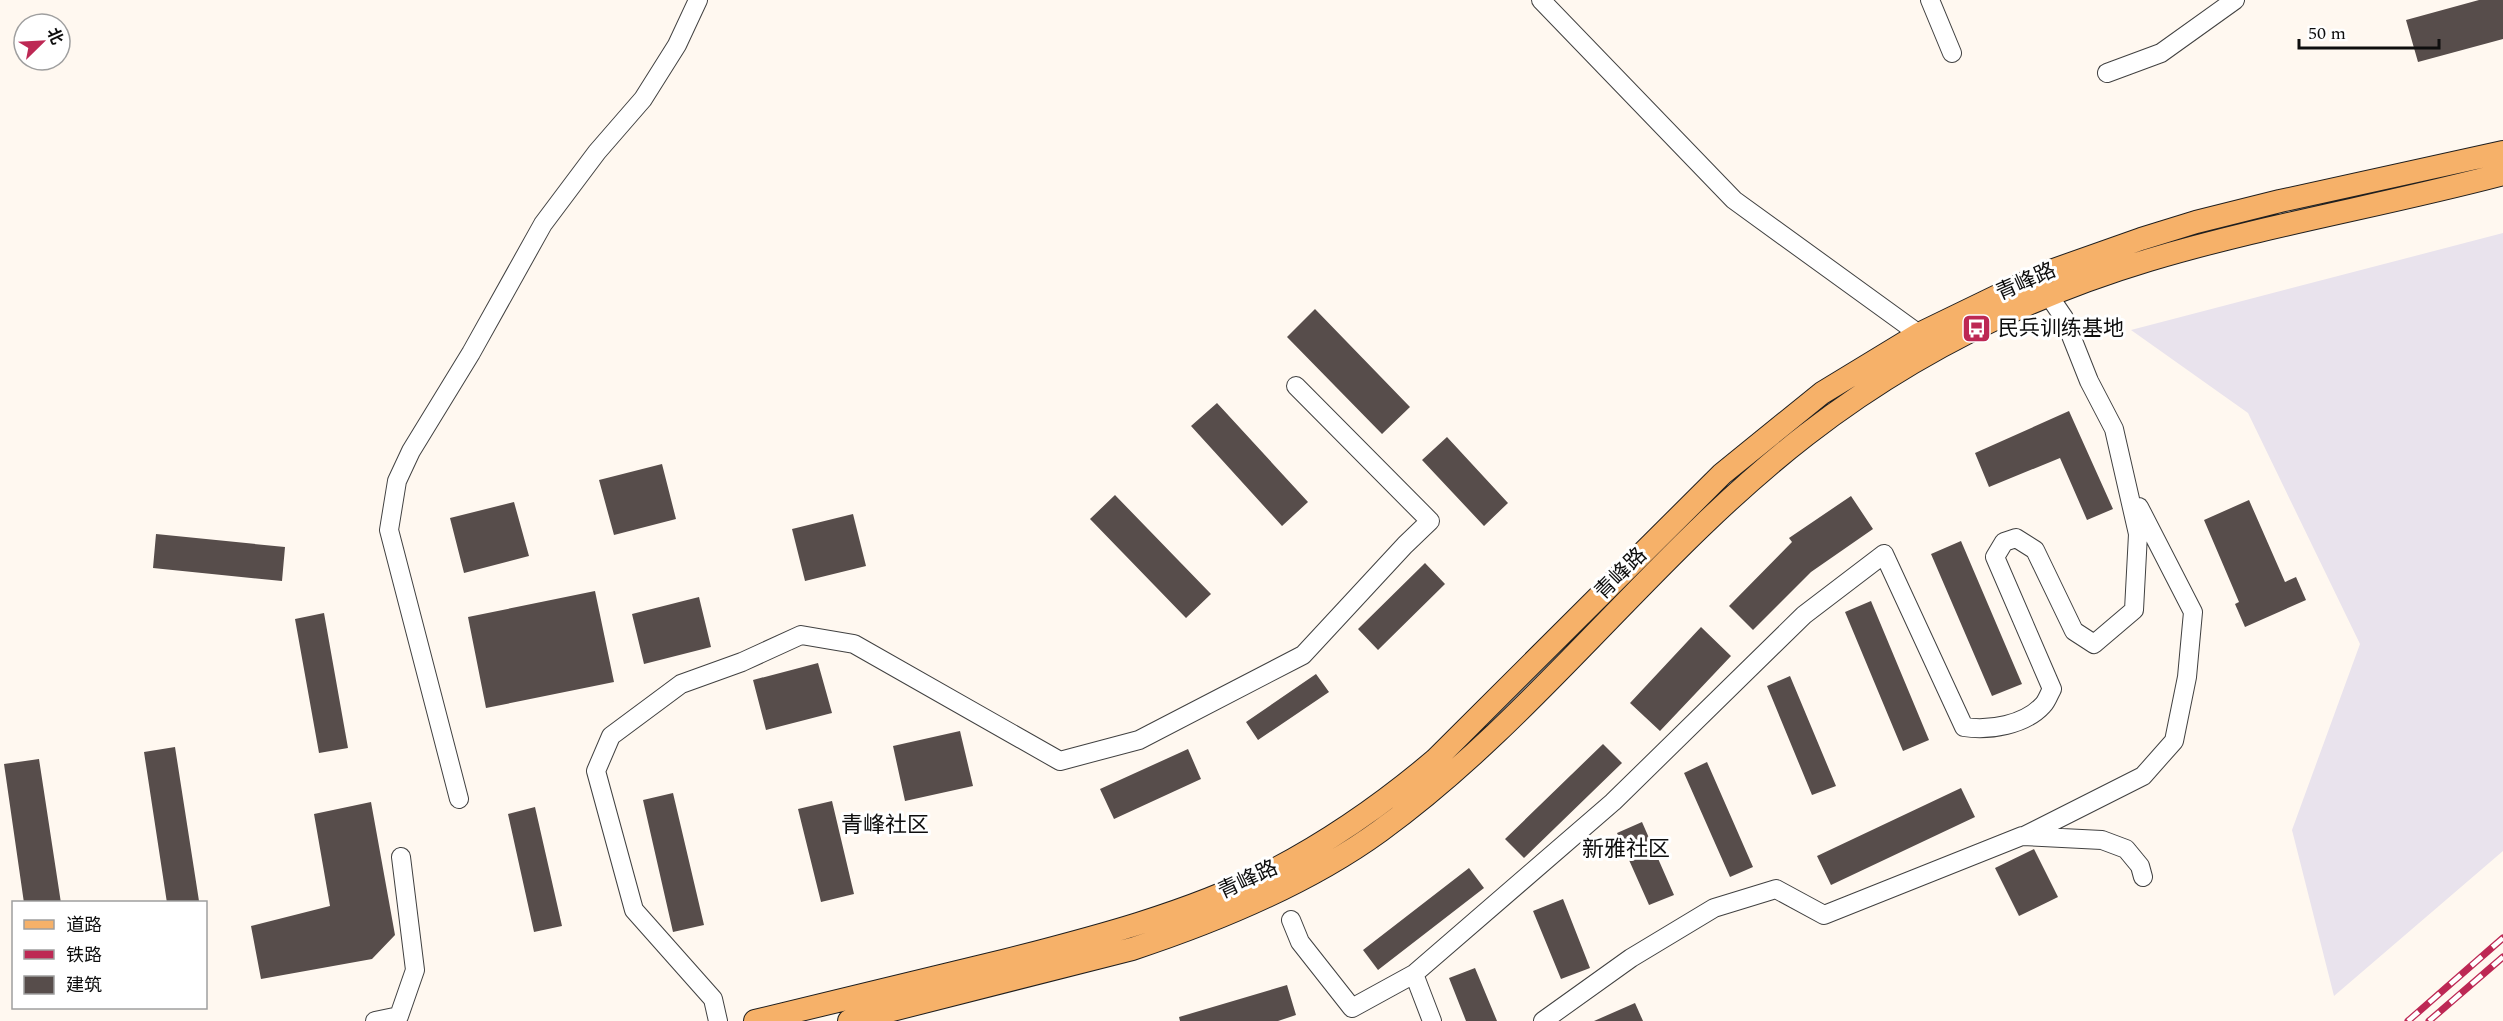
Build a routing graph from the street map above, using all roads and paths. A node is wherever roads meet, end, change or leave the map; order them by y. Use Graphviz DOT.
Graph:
graph roads {
  1 [pos="698,0"];
  2 [pos="1541,0"];
  3 [pos="1930,0"];
  4 [pos="2235,0"];
  5 [pos="1952,53"];
  6 [pos="2107,73"];
  7 [pos="2503,152"];
  8 [pos="2503,174"];
  9 [pos="2049,296"];
  10 [pos="1924,343"];
  11 [pos="1296,386"];
  12 [pos="2128,486"];
  13 [pos="459,799"];
  14 [pos="2022,836"];
  15 [pos="401,857"];
  16 [pos="2143,877"];
  17 [pos="1291,920"];
  18 [pos="1414,974"];
  19 [pos="375,1021"];
  20 [pos="718,1021"];
  21 [pos="755,1021"];
  22 [pos="849,1021"];
  23 [pos="1432,1021"];
  24 [pos="1543,1021"];
  1 -- 13 [label="street"];
  2 -- 10 [label="street"];
  3 -- 5 [label="street"];
  4 -- 6 [label="street"];
  7 -- 10 [label="main road, 青峰路"];
  8 -- 9 [label="main road, 青峰路"];
  9 -- 10 [label="main road, 青峰路"];
  9 -- 12 [label="street"];
  10 -- 21 [label="main road, 青峰路"];
  10 -- 22 [label="main road, 青峰路"];
  11 -- 20 [label="street"];
  12 -- 14 [label="street"];
  12 -- 18 [label="street"];
  14 -- 16 [label="street"];
  14 -- 24 [label="street"];
  15 -- 19 [label="street"];
  17 -- 18 [label="street"];
  18 -- 23 [label="street"];
}
